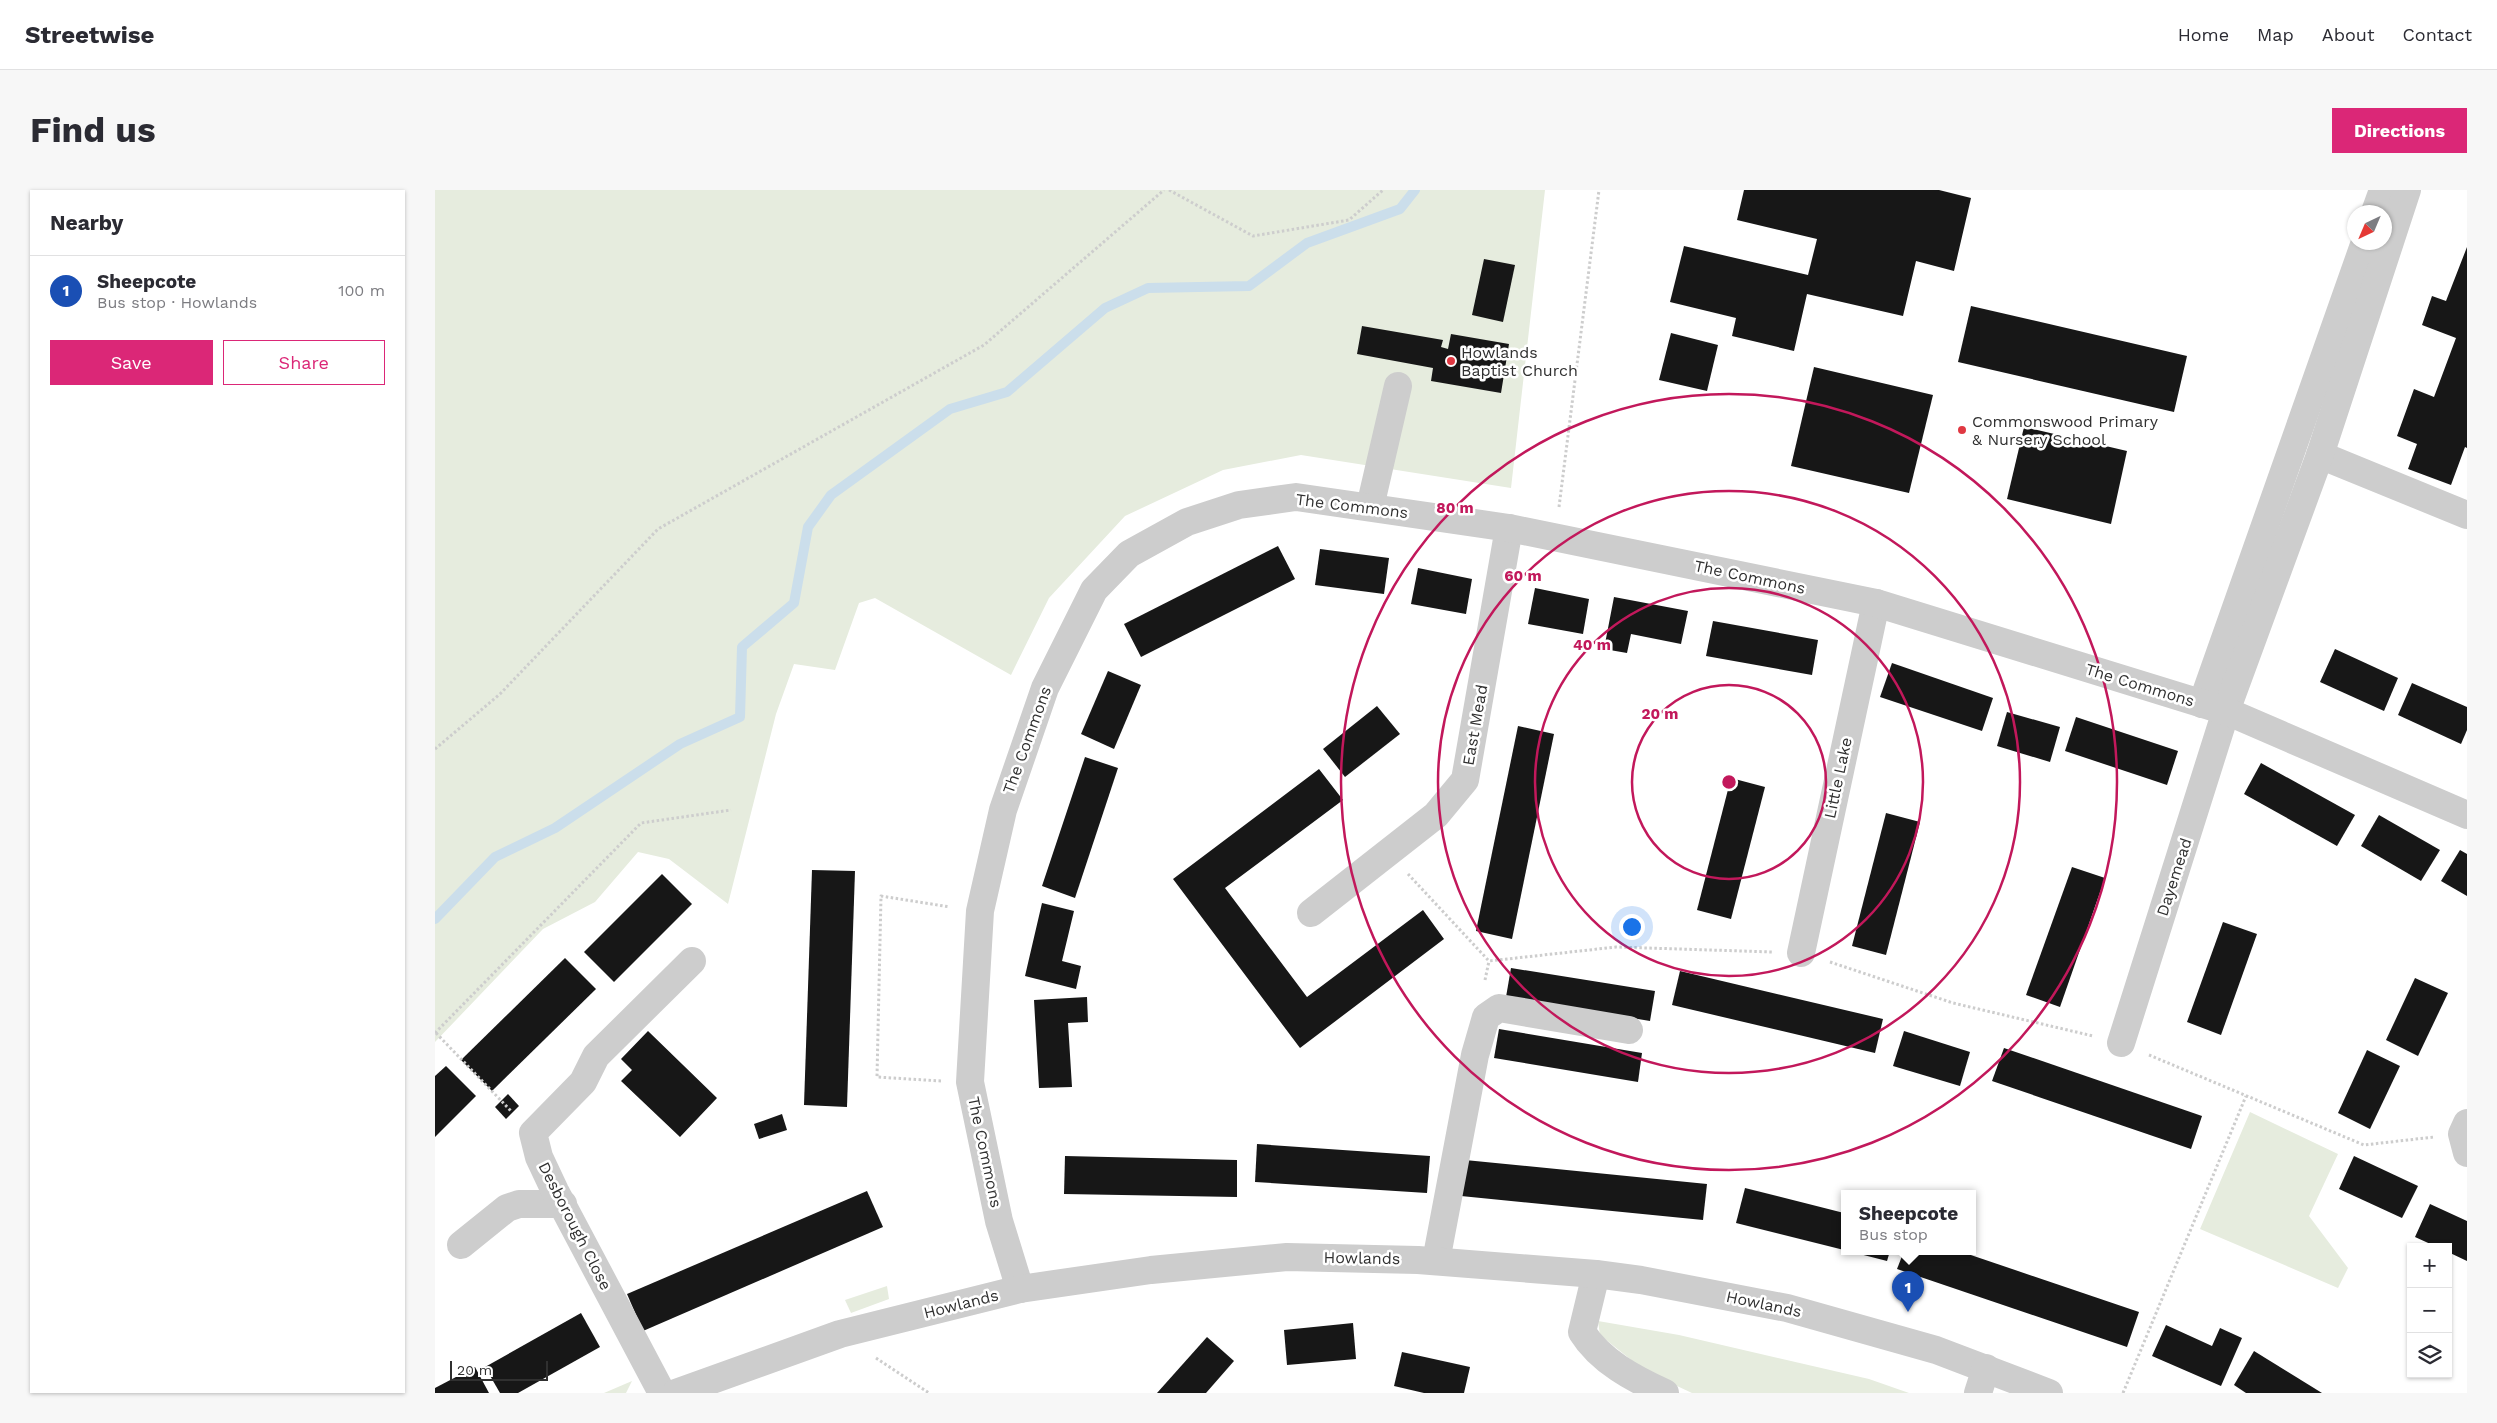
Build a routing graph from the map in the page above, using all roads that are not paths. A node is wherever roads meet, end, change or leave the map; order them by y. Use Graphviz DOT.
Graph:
graph roads {
  1 [pos="2383,190"];
  2 [pos="2407,190"];
  3 [pos="2378,205"];
  4 [pos="2362,250"];
  5 [pos="1398,386"];
  6 [pos="2319,455"];
  7 [pos="1370,507"];
  8 [pos="2467,515"];
  9 [pos="1509,528"];
  10 [pos="1876,603"];
  11 [pos="2214,707"];
  12 [pos="2467,815"];
  13 [pos="1311,913"];
  14 [pos="1801,953"];
  15 [pos="692,961"];
  16 [pos="1629,1030"];
  17 [pos="2121,1043"];
  18 [pos="563,1204"];
  19 [pos="461,1245"];
  20 [pos="1436,1261"];
  21 [pos="1596,1274"];
  22 [pos="1020,1290"];
  23 [pos="1982,1381"];
  24 [pos="662,1393"];
  25 [pos="676,1393"];
  26 [pos="1665,1393"];
  27 [pos="2049,1393"];
  1 -- 3 [label="street"];
  2 -- 6 [label="street"];
  4 -- 11 [label="street"];
  5 -- 7 [label="street"];
  6 -- 8 [label="street"];
  6 -- 11 [label="street"];
  7 -- 9 [label="street, The Commons"];
  7 -- 22 [label="street, The Commons"];
  9 -- 10 [label="street, The Commons"];
  9 -- 13 [label="street, East Mead"];
  10 -- 11 [label="street, The Commons"];
  10 -- 14 [label="street, Little Lake"];
  11 -- 12 [label="street, The Commons"];
  11 -- 17 [label="street, Dayemead"];
  15 -- 18 [label="street, Desborough Close"];
  16 -- 20 [label="street"];
  18 -- 19 [label="street"];
  18 -- 24 [label="street, Desborough Close"];
  20 -- 21 [label="street, Howlands"];
  20 -- 22 [label="street, Howlands"];
  21 -- 23 [label="street, Howlands"];
  21 -- 26 [label="street"];
  22 -- 25 [label="street, Howlands"];
  23 -- 27 [label="street, Howlands"];
}
